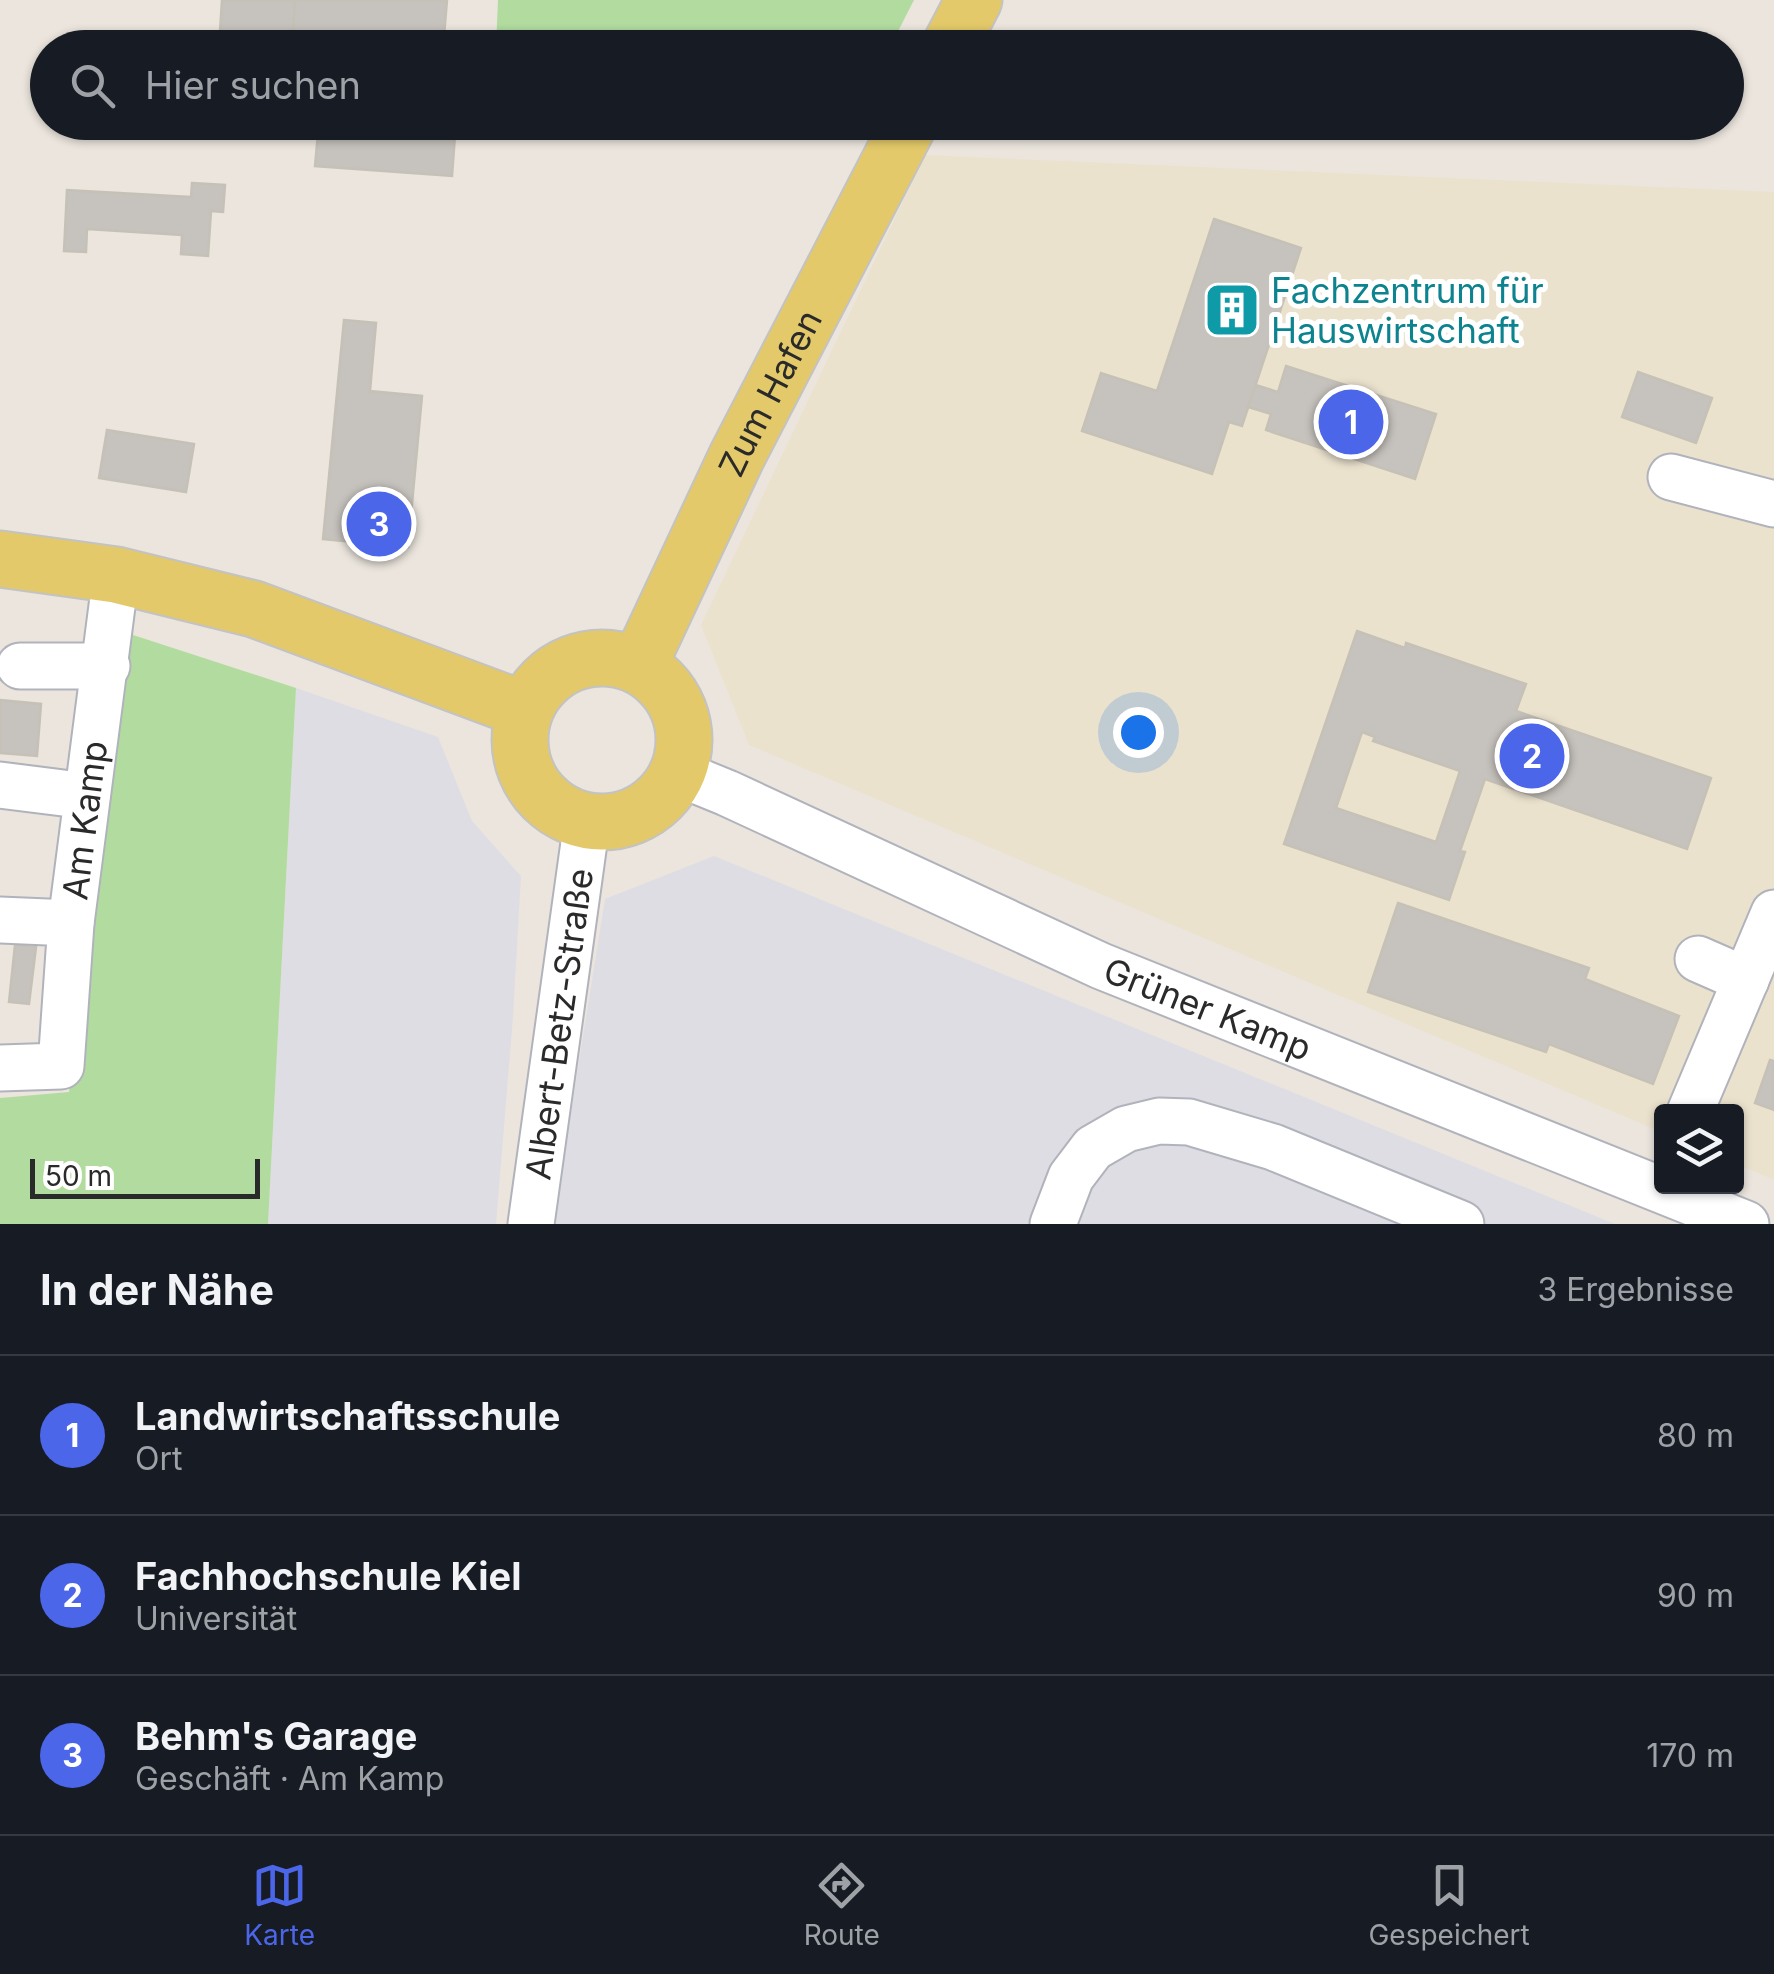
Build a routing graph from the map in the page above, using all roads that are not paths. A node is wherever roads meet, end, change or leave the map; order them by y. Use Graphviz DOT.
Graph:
graph roads {
  1 [pos="974,0"];
  2 [pos="958,30"];
  3 [pos="901,140"];
  4 [pos="1671,477"];
  5 [pos="1774,504"];
  6 [pos="0,559"];
  7 [pos="116,575"];
  8 [pos="639,665"];
  9 [pos="20,666"];
  10 [pos="106,666"];
  11 [pos="525,710"];
  12 [pos="678,774"];
  13 [pos="0,784"];
  14 [pos="87,796"];
  15 [pos="586,821"];
  16 [pos="1774,913"];
  17 [pos="0,920"];
  18 [pos="71,924"];
  19 [pos="1698,959"];
  20 [pos="1746,980"];
  21 [pos="0,1068"];
  22 [pos="1693,1104"];
  23 [pos="1654,1180"];
  24 [pos="1685,1194"];
  25 [pos="531,1224"];
  26 [pos="1053,1224"];
  27 [pos="1461,1224"];
  28 [pos="1746,1224"];
  1 -- 2 [label="main road"];
  3 -- 8 [label="main road, Zum Hafen"];
  4 -- 5 [label="street"];
  6 -- 7 [label="main road"];
  7 -- 10 [label="street, Am Kamp"];
  7 -- 11 [label="main road"];
  8 -- 11 [label="main road"];
  8 -- 12 [label="main road"];
  9 -- 10 [label="street"];
  10 -- 14 [label="street, Am Kamp"];
  11 -- 15 [label="main road"];
  12 -- 15 [label="main road"];
  12 -- 23 [label="street, Grüner Kamp"];
  13 -- 14 [label="street"];
  14 -- 18 [label="street, Am Kamp"];
  15 -- 25 [label="street, Albert-Betz-Straße"];
  16 -- 20 [label="street"];
  17 -- 18 [label="street"];
  18 -- 21 [label="street, Am Kamp"];
  19 -- 20 [label="street"];
  20 -- 22 [label="street"];
  24 -- 28 [label="street, Grüner Kamp"];
  26 -- 27 [label="street"];
}
